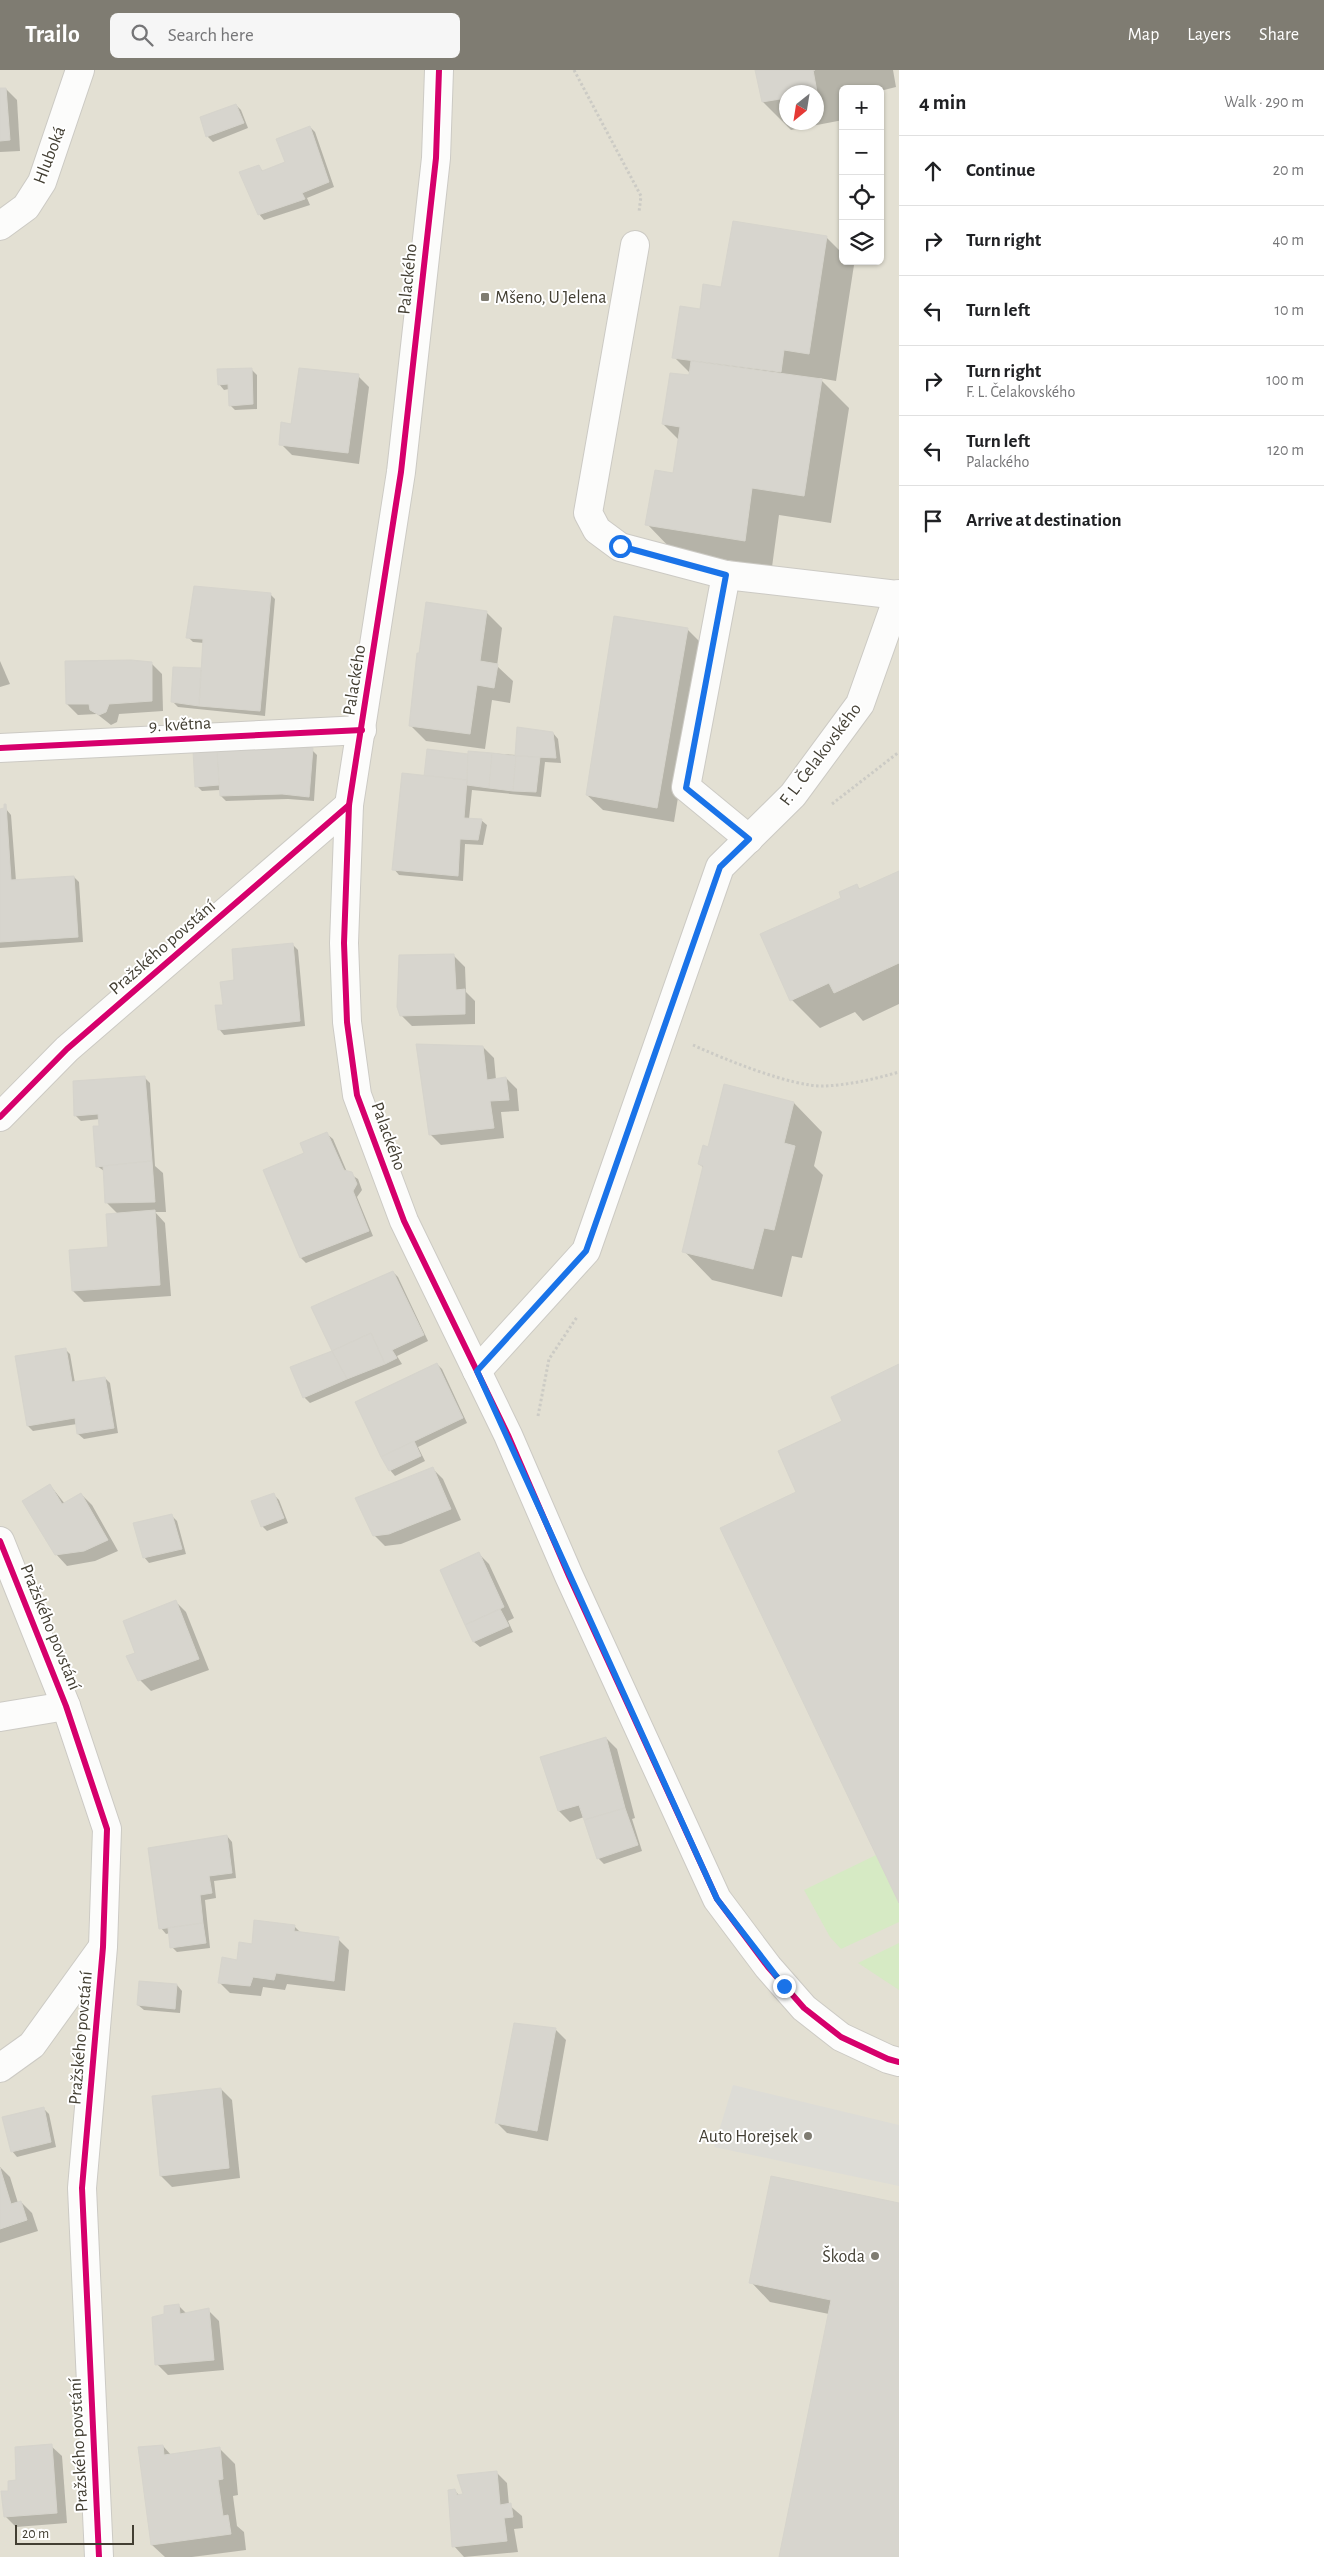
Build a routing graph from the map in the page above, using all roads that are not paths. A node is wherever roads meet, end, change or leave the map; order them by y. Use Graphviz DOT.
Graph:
graph roads {
  1 [pos="80,70"];
  2 [pos="439,70"];
  3 [pos="0,226"];
  4 [pos="635,245"];
  5 [pos="726,575"];
  6 [pos="899,595"];
  7 [pos="362,730"];
  8 [pos="0,748"];
  9 [pos="349,805"];
  10 [pos="749,839"];
  11 [pos="0,1117"];
  12 [pos="477,1371"];
  13 [pos="0,1541"];
  14 [pos="66,1706"];
  15 [pos="0,1716"];
  16 [pos="103,1947"];
  17 [pos="899,2062"];
  18 [pos="0,2068"];
  19 [pos="99,2557"];
  1 -- 3 [label="street, Hluboká"];
  2 -- 7 [label="street, Palackého"];
  4 -- 5 [label="street"];
  5 -- 6 [label="street"];
  5 -- 10 [label="street"];
  6 -- 10 [label="street, F. L. Čelakovského"];
  7 -- 8 [label="street, 9. května"];
  7 -- 9 [label="street, Palackého"];
  9 -- 11 [label="street, Pražského povstání"];
  9 -- 12 [label="street, Palackého"];
  10 -- 12 [label="street, F. L. Čelakovského"];
  12 -- 17 [label="street, Palackého"];
  13 -- 14 [label="street, Pražského povstání"];
  14 -- 15 [label="street, Pražského povstání"];
  14 -- 16 [label="street, Pražského povstání"];
  16 -- 18 [label="street"];
  16 -- 19 [label="street, Pražského povstání"];
}
